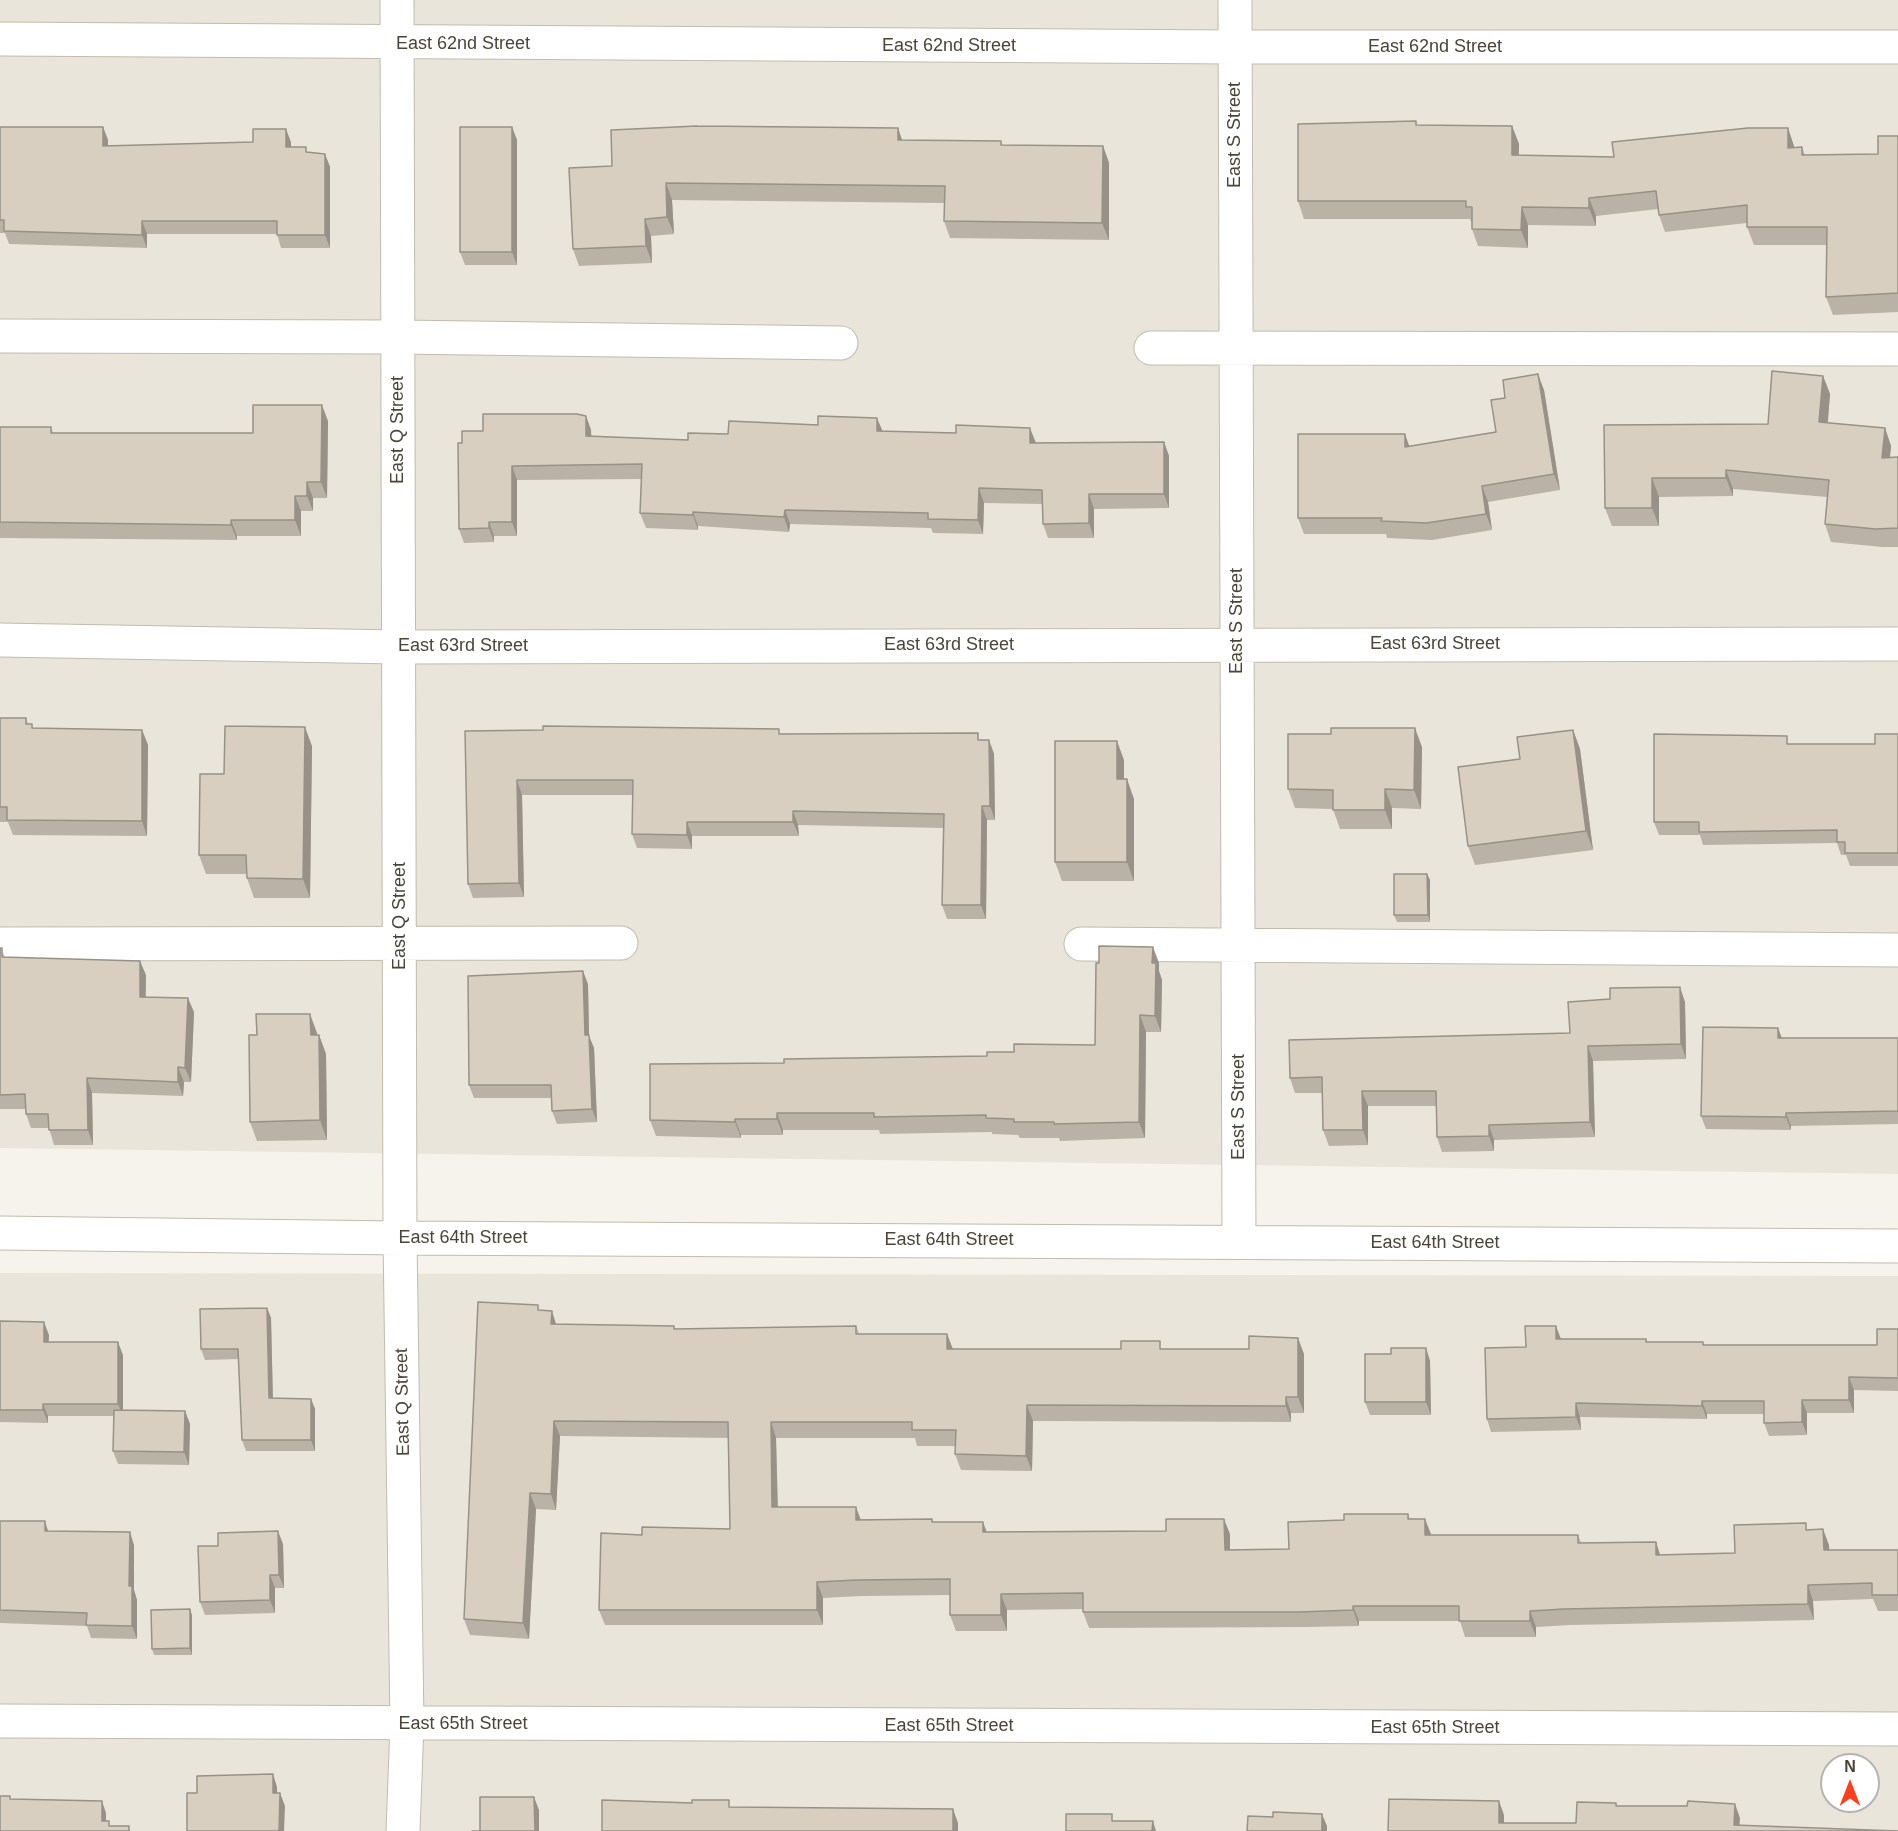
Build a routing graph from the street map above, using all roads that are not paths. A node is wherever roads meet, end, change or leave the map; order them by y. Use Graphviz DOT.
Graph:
graph roads {
  1 [pos="397,0"];
  2 [pos="1235,0"];
  3 [pos="0,39"];
  4 [pos="397,43"];
  5 [pos="1235,47"];
  6 [pos="1898,47"];
  7 [pos="0,336"];
  8 [pos="398,337"];
  9 [pos="841,343"];
  10 [pos="1151,348"];
  11 [pos="1236,349"];
  12 [pos="1898,349"];
  13 [pos="0,640"];
  14 [pos="1237,644"];
  15 [pos="1898,644"];
  16 [pos="399,646"];
  17 [pos="400,943"];
  18 [pos="621,943"];
  19 [pos="0,944"];
  20 [pos="1081,944"];
  21 [pos="1238,945"];
  22 [pos="1898,950"];
  23 [pos="0,1233"];
  24 [pos="400,1238"];
  25 [pos="1239,1241"];
  26 [pos="1898,1246"];
  27 [pos="0,1721"];
  28 [pos="407,1724"];
  29 [pos="1898,1729"];
  30 [pos="403,1831"];
  1 -- 4 [label="street, East Q Street"];
  2 -- 5 [label="street, East S Street"];
  3 -- 4 [label="street, East 62nd Street"];
  4 -- 5 [label="street, East 62nd Street"];
  4 -- 8 [label="street, East Q Street"];
  5 -- 6 [label="street, East 62nd Street"];
  5 -- 11 [label="street, East S Street"];
  7 -- 8 [label="street"];
  8 -- 9 [label="street"];
  8 -- 16 [label="street, East Q Street"];
  10 -- 11 [label="street"];
  11 -- 12 [label="street"];
  11 -- 14 [label="street, East S Street"];
  13 -- 16 [label="street, East 63rd Street"];
  14 -- 15 [label="street, East 63rd Street"];
  14 -- 16 [label="street, East 63rd Street"];
  14 -- 21 [label="street, East S Street"];
  16 -- 17 [label="street, East Q Street"];
  17 -- 18 [label="street"];
  17 -- 19 [label="street"];
  17 -- 24 [label="street, East Q Street"];
  20 -- 21 [label="street"];
  21 -- 22 [label="street"];
  21 -- 25 [label="street, East S Street"];
  23 -- 24 [label="street, East 64th Street"];
  24 -- 25 [label="street, East 64th Street"];
  24 -- 28 [label="street, East Q Street"];
  25 -- 26 [label="street, East 64th Street"];
  27 -- 28 [label="street, East 65th Street"];
  28 -- 29 [label="street, East 65th Street"];
  28 -- 30 [label="street, East Q Street"];
}
